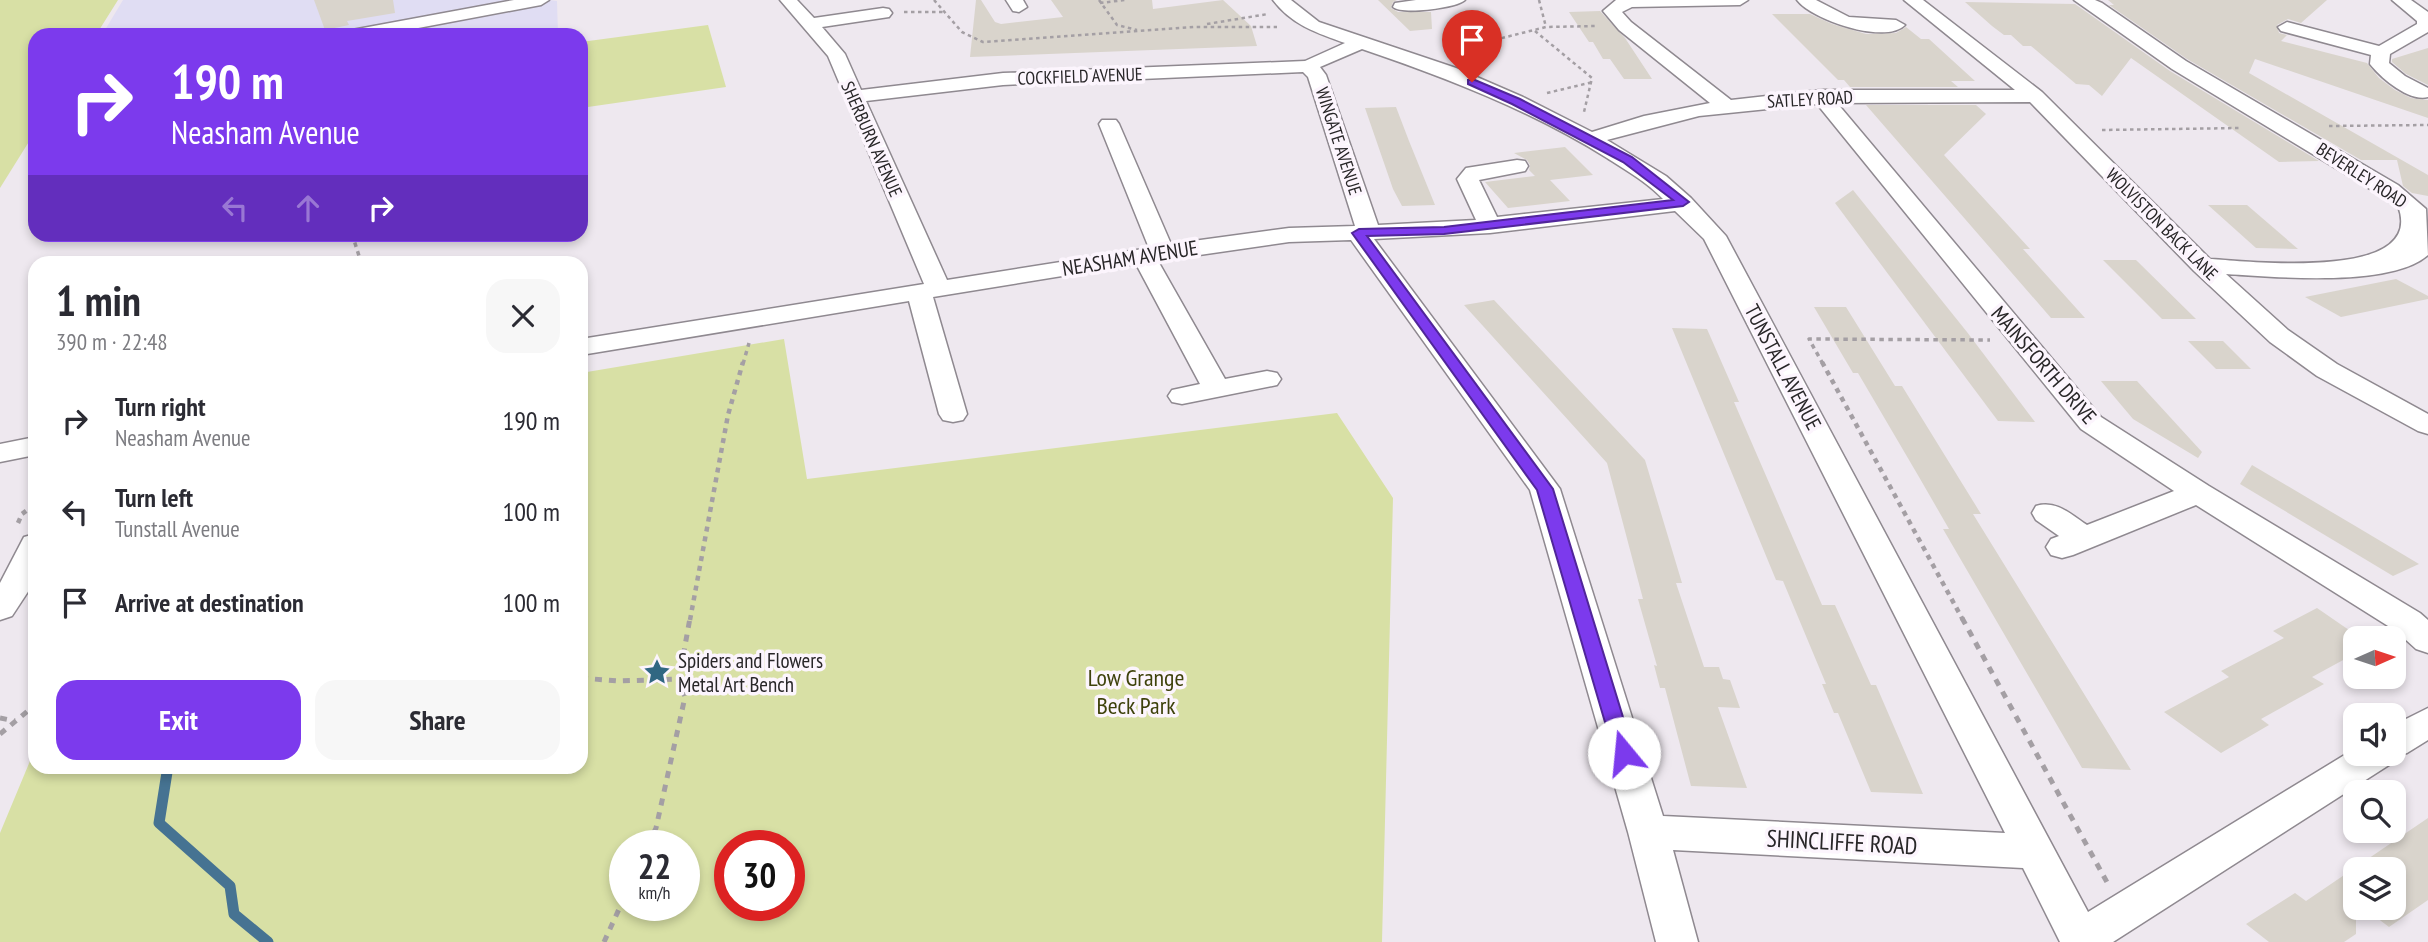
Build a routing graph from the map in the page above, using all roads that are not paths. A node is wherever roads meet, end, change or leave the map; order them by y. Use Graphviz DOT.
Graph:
graph roads {
  1 [pos="541,0"];
  2 [pos="788,0"];
  3 [pos="1457,0"];
  4 [pos="1740,0"];
  5 [pos="1805,0"];
  6 [pos="1912,0"];
  7 [pos="2082,0"];
  8 [pos="2400,0"];
  9 [pos="1275,7"];
  10 [pos="1402,8"];
  11 [pos="461,16"];
  12 [pos="872,16"];
  13 [pos="809,24"];
  14 [pos="1896,25"];
  15 [pos="2287,27"];
  16 [pos="397,28"];
  17 [pos="460,28"];
  18 [pos="2423,32"];
  19 [pos="1360,43"];
  20 [pos="2381,52"];
  21 [pos="1308,66"];
  22 [pos="2378,80"];
  23 [pos="2398,80"];
  24 [pos="2422,93"];
  25 [pos="1821,96"];
  26 [pos="2035,96"];
  27 [pos="853,97"];
  28 [pos="1725,105"];
  29 [pos="1109,124"];
  30 [pos="1584,136"];
  31 [pos="1517,166"];
  32 [pos="1683,202"];
  33 [pos="1490,226"];
  34 [pos="1364,233"];
  35 [pos="1153,254"];
  36 [pos="2203,266"];
  37 [pos="929,291"];
  38 [pos="588,345"];
  39 [pos="1267,379"];
  40 [pos="1216,388"];
  41 [pos="1182,396"];
  42 [pos="953,414"];
  43 [pos="2428,425"];
  44 [pos="28,447"];
  45 [pos="0,453"];
  46 [pos="2198,493"];
  47 [pos="2047,513"];
  48 [pos="28,561"];
  49 [pos="0,608"];
  50 [pos="2428,639"];
  51 [pos="2428,722"];
  52 [pos="2406,736"];
  53 [pos="2357,766"];
  54 [pos="1648,832"];
  55 [pos="2037,852"];
  56 [pos="2081,941"];
  57 [pos="1677,942"];
  1 -- 11 [label="street"];
  2 -- 13 [label="street, SHERBURN AVENUE"];
  3 -- 10 [label="street"];
  4 -- 28 [label="street"];
  5 -- 14 [label="street"];
  6 -- 26 [label="street, WOLVISTON BACK LANE"];
  7 -- 36 [label="street, BEVERLEY ROAD"];
  8 -- 18 [label="street"];
  9 -- 19 [label="street, TUNSTALL AVENUE"];
  11 -- 16 [label="street"];
  11 -- 17 [label="street"];
  12 -- 13 [label="street"];
  13 -- 27 [label="street, SHERBURN AVENUE"];
  15 -- 20 [label="street"];
  18 -- 20 [label="street"];
  19 -- 21 [label="street, WINGATE AVENUE"];
  19 -- 30 [label="street, TUNSTALL AVENUE"];
  20 -- 23 [label="street"];
  21 -- 27 [label="street, COCKFIELD AVENUE"];
  21 -- 34 [label="street, WINGATE AVENUE"];
  22 -- 23 [label="street"];
  23 -- 24 [label="street"];
  25 -- 26 [label="street, SATLEY ROAD"];
  25 -- 28 [label="street, SATLEY ROAD"];
  25 -- 46 [label="street, MAINSFORTH DRIVE"];
  26 -- 36 [label="street, WOLVISTON BACK LANE"];
  27 -- 37 [label="street, SHERBURN AVENUE"];
  28 -- 30 [label="street, SATLEY ROAD"];
  29 -- 35 [label="street"];
  30 -- 32 [label="street, TUNSTALL AVENUE"];
  31 -- 33 [label="street"];
  32 -- 33 [label="street, NEASHAM AVENUE"];
  32 -- 55 [label="street, TUNSTALL AVENUE"];
  33 -- 34 [label="street, NEASHAM AVENUE"];
  34 -- 35 [label="street, NEASHAM AVENUE"];
  34 -- 54 [label="street, WINGATE AVENUE"];
  35 -- 37 [label="street, NEASHAM AVENUE"];
  35 -- 40 [label="street"];
  36 -- 43 [label="street, WOLVISTON BACK LANE"];
  37 -- 38 [label="street, NEASHAM AVENUE"];
  37 -- 42 [label="street, SHERBURN AVENUE"];
  39 -- 40 [label="street"];
  40 -- 41 [label="street"];
  44 -- 45 [label="street"];
  46 -- 47 [label="street"];
  46 -- 50 [label="street, MAINSFORTH DRIVE"];
  48 -- 49 [label="street"];
  51 -- 52 [label="street"];
  53 -- 56 [label="street"];
  54 -- 55 [label="street, SHINCLIFFE ROAD"];
  54 -- 57 [label="street, WINGATE AVENUE"];
  55 -- 56 [label="street, TUNSTALL AVENUE"];
}
